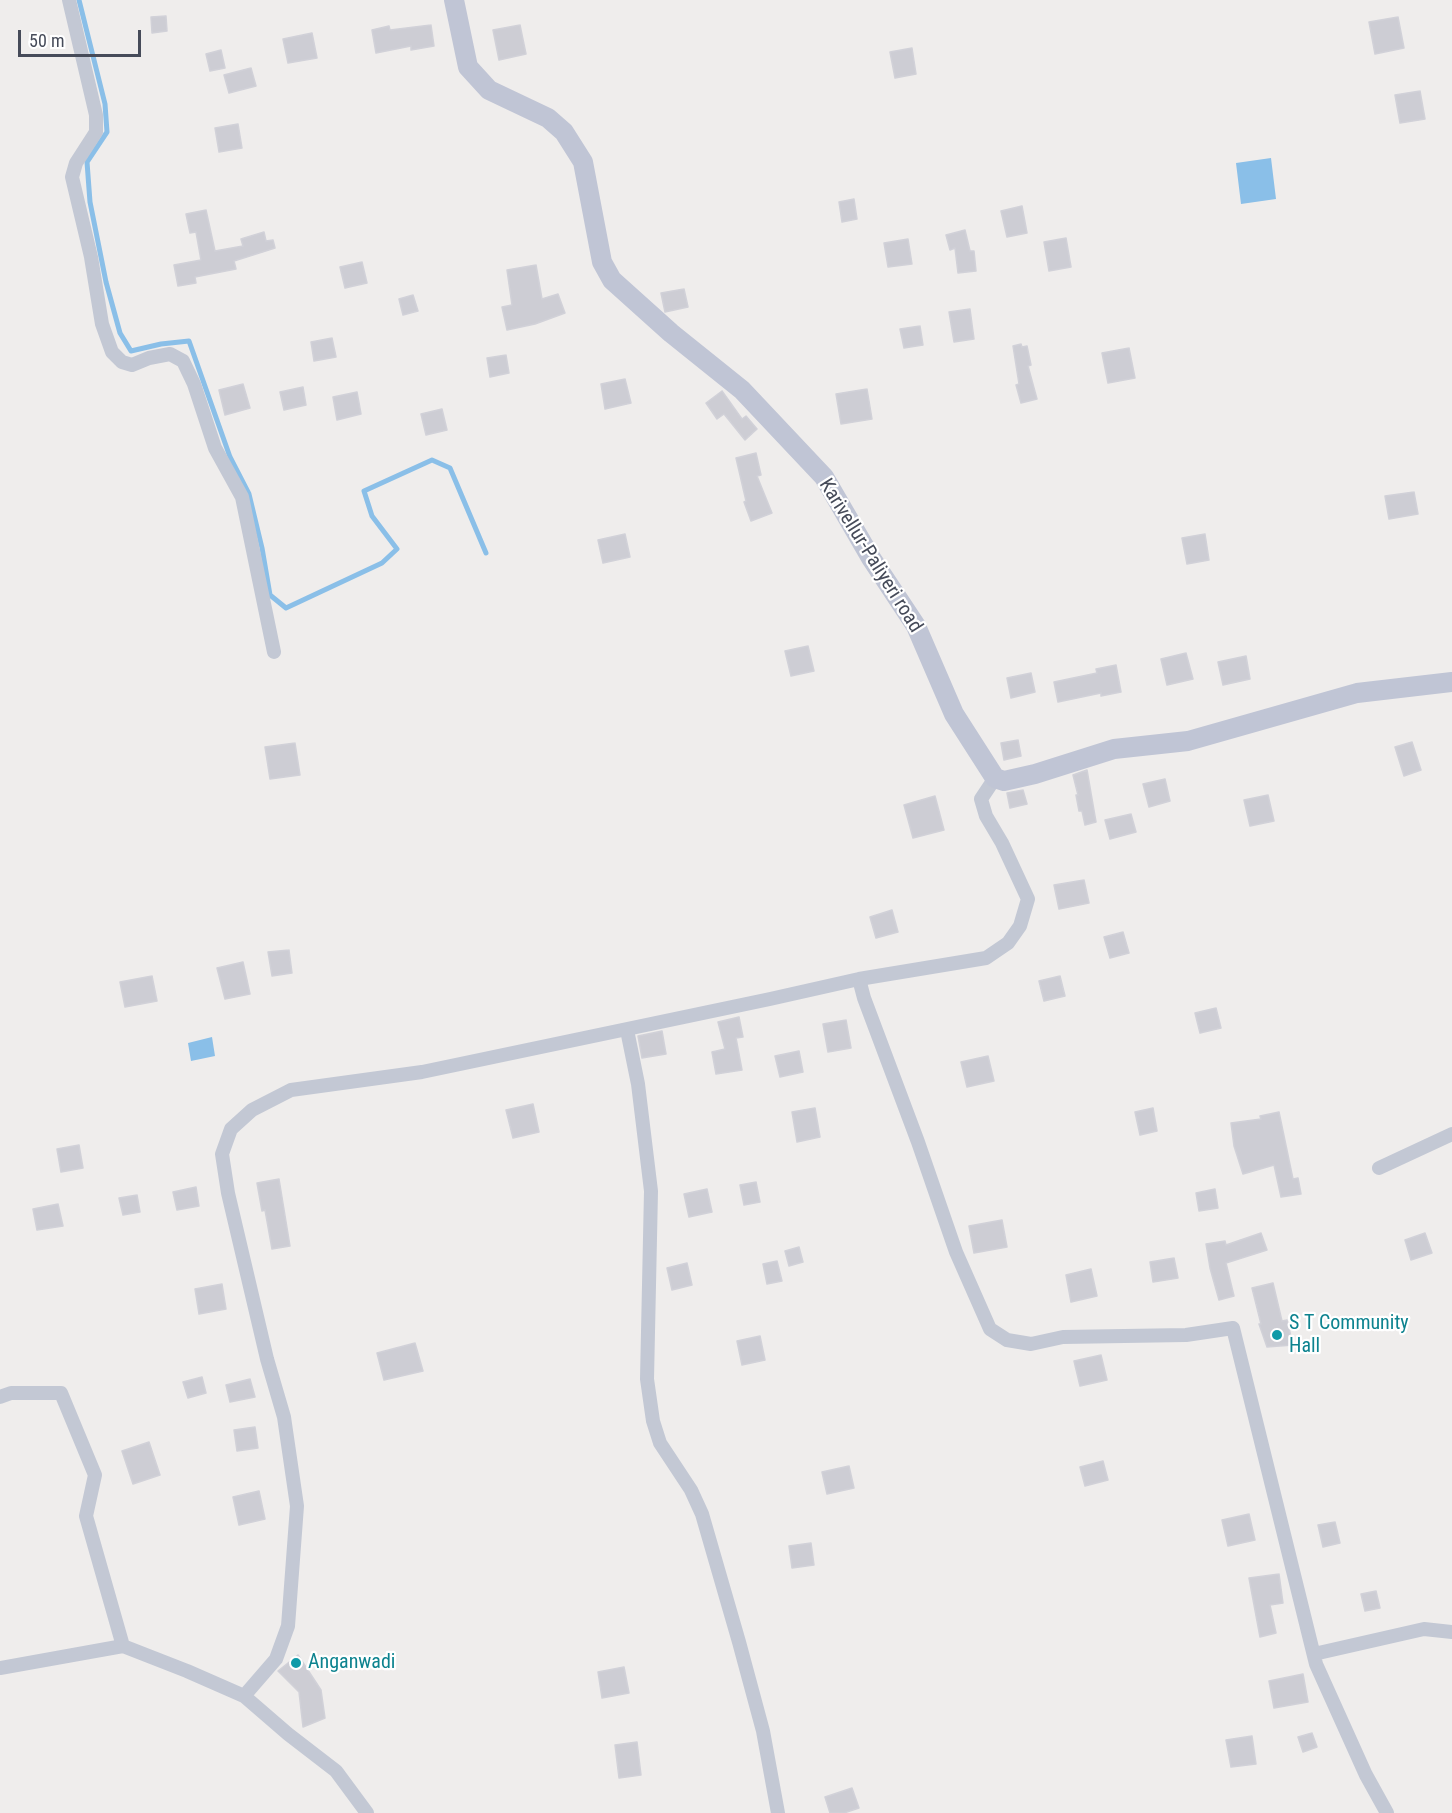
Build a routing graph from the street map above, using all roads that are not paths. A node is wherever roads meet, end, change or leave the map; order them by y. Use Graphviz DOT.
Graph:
graph roads {
  1 [pos="69,0"];
  2 [pos="454,0"];
  3 [pos="274,652"];
  4 [pos="1452,682"];
  5 [pos="995,778"];
  6 [pos="859,979"];
  7 [pos="627,1030"];
  8 [pos="1452,1134"];
  9 [pos="1379,1168"];
  10 [pos="0,1397"];
  11 [pos="1452,1632"];
  12 [pos="123,1646"];
  13 [pos="1314,1654"];
  14 [pos="0,1668"];
  15 [pos="244,1696"];
  16 [pos="367,1813"];
  17 [pos="778,1813"];
  18 [pos="1387,1813"];
  1 -- 3 [label="street"];
  2 -- 5 [label="main road, Karivellur-Paliyeri road"];
  4 -- 5 [label="main road"];
  5 -- 6 [label="street"];
  6 -- 7 [label="street"];
  6 -- 13 [label="street"];
  7 -- 15 [label="street"];
  7 -- 17 [label="street"];
  8 -- 9 [label="street"];
  10 -- 12 [label="street"];
  11 -- 13 [label="street"];
  12 -- 14 [label="street"];
  12 -- 15 [label="street"];
  13 -- 18 [label="street"];
  15 -- 16 [label="street"];
}
